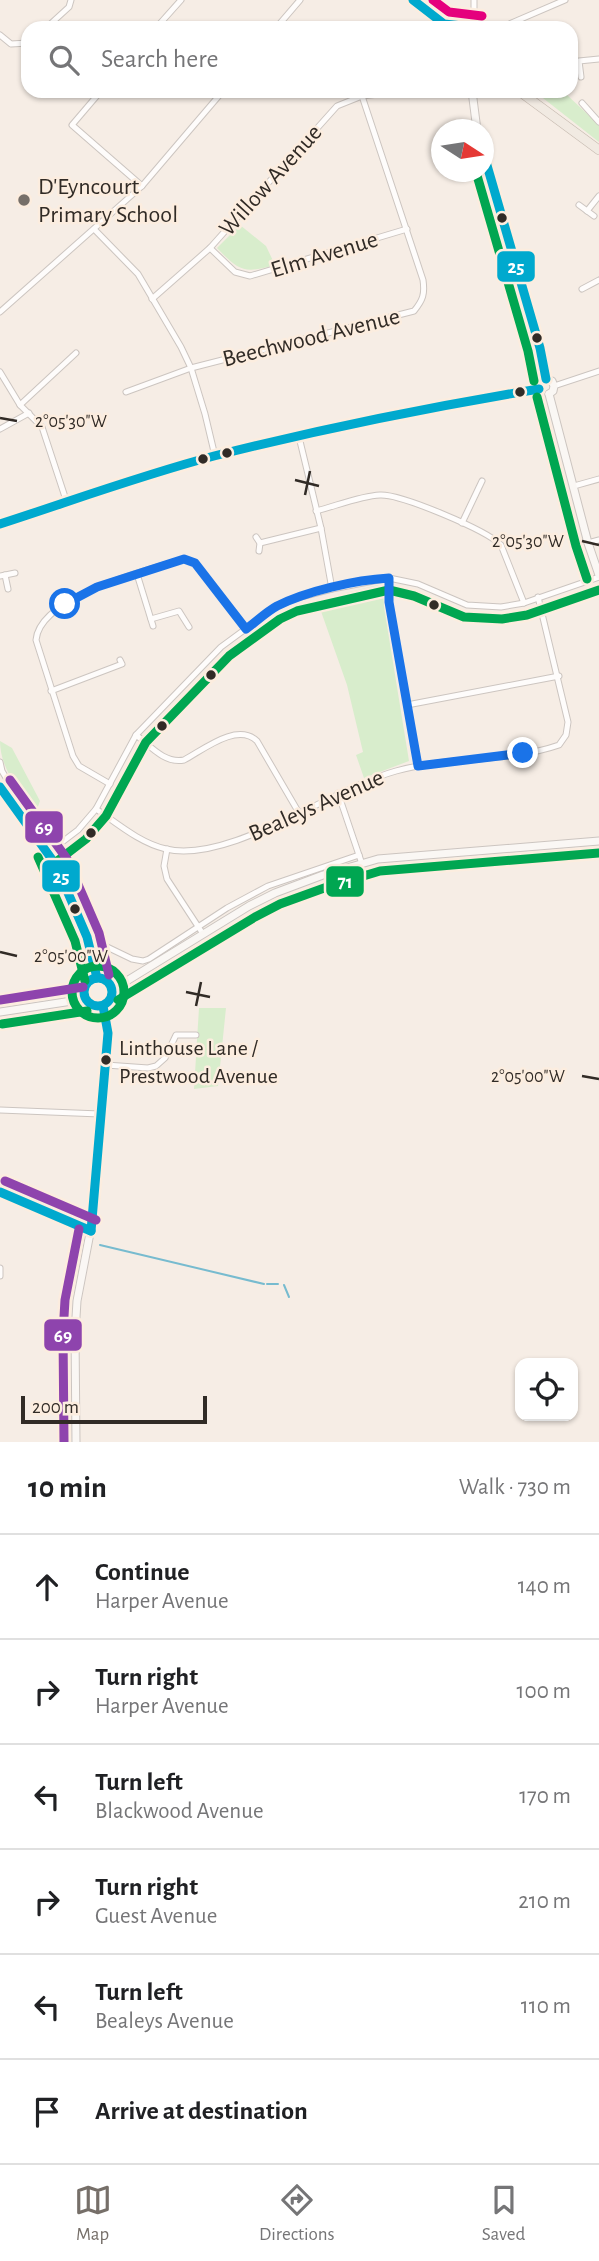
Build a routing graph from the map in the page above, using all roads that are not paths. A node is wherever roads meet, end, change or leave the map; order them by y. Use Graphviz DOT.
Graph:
graph roads {
  1 [pos="71,0"];
  2 [pos="181,0"];
  3 [pos="300,0"];
  4 [pos="413,0"];
  5 [pos="474,0"];
  6 [pos="565,0"];
  7 [pos="54,21"];
  8 [pos="162,21"];
  9 [pos="282,21"];
  10 [pos="440,21"];
  11 [pos="471,21"];
  12 [pos="516,21"];
  13 [pos="0,35"];
  14 [pos="21,43"];
  15 [pos="599,59"];
  16 [pos="581,77"];
  17 [pos="96,98"];
  18 [pos="217,98"];
  19 [pos="357,98"];
  20 [pos="363,98"];
  21 [pos="473,98"];
  22 [pos="528,98"];
  23 [pos="582,103"];
  24 [pos="476,119"];
  25 [pos="599,122"];
  26 [pos="599,150"];
  27 [pos="492,182"];
  28 [pos="142,186"];
  29 [pos="599,196"];
  30 [pos="579,205"];
  31 [pos="587,211"];
  32 [pos="594,216"];
  33 [pos="93,229"];
  34 [pos="407,229"];
  35 [pos="210,247"];
  36 [pos="599,280"];
  37 [pos="582,289"];
  38 [pos="152,299"];
  39 [pos="0,312"];
  40 [pos="76,353"];
  41 [pos="191,368"];
  42 [pos="599,371"];
  43 [pos="0,372"];
  44 [pos="546,379"];
  45 [pos="555,386"];
  46 [pos="539,389"];
  47 [pos="126,392"];
  48 [pos="549,394"];
  49 [pos="20,405"];
  50 [pos="29,413"];
  51 [pos="0,429"];
  52 [pos="299,437"];
  53 [pos="215,456"];
  54 [pos="599,479"];
  55 [pos="482,481"];
  56 [pos="574,486"];
  57 [pos="67,503"];
  58 [pos="316,511"];
  59 [pos="462,523"];
  60 [pos="0,524"];
  61 [pos="321,528"];
  62 [pos="599,540"];
  63 [pos="588,543"];
  64 [pos="259,551"];
  65 [pos="15,573"];
  66 [pos="137,574"];
  67 [pos="3,576"];
  68 [pos="599,576"];
  69 [pos="389,578"];
  70 [pos="332,589"];
  71 [pos="8,590"];
  72 [pos="538,597"];
  73 [pos="524,603"];
  74 [pos="189,627"];
  75 [pos="246,629"];
  76 [pos="120,660"];
  77 [pos="559,676"];
  78 [pos="51,691"];
  79 [pos="407,705"];
  80 [pos="136,735"];
  81 [pos="0,762"];
  82 [pos="418,766"];
  83 [pos="110,785"];
  84 [pos="0,787"];
  85 [pos="338,793"];
  86 [pos="96,809"];
  87 [pos="299,813"];
  88 [pos="599,841"];
  89 [pos="57,847"];
  90 [pos="167,849"];
  91 [pos="49,852"];
  92 [pos="359,855"];
  93 [pos="362,864"];
  94 [pos="198,927"];
  95 [pos="203,934"];
  96 [pos="97,978"];
  97 [pos="113,990"];
  98 [pos="85,999"];
  99 [pos="103,1006"];
  100 [pos="0,1012"];
  101 [pos="196,1035"];
  102 [pos="106,1065"];
  103 [pos="0,1110"];
  104 [pos="100,1114"];
  105 [pos="0,1192"];
  106 [pos="91,1231"];
  107 [pos="0,1268"];
  108 [pos="0,1276"];
  109 [pos="76,1442"];
  1 -- 7 [label="street"];
  2 -- 8 [label="street"];
  3 -- 9 [label="street"];
  4 -- 10 [label="highway"];
  5 -- 11 [label="street"];
  6 -- 12 [label="street"];
  13 -- 14 [label="street"];
  15 -- 16 [label="street"];
  17 -- 28 [label="street"];
  18 -- 28 [label="street"];
  19 -- 35 [label="street, Willow Avenue"];
  20 -- 34 [label="street, Beechwood Avenue"];
  21 -- 24 [label="street"];
  22 -- 26 [label="highway"];
  23 -- 25 [label="street"];
  27 -- 44 [label="street"];
  28 -- 33 [label="street"];
  29 -- 31 [label="street"];
  30 -- 31 [label="street"];
  31 -- 32 [label="street"];
  33 -- 38 [label="street"];
  33 -- 39 [label="street"];
  34 -- 35 [label="street, Elm Avenue"];
  34 -- 41 [label="street, Beechwood Avenue"];
  35 -- 38 [label="street, Willow Avenue"];
  36 -- 37 [label="street"];
  38 -- 41 [label="street"];
  40 -- 49 [label="street"];
  41 -- 47 [label="street"];
  41 -- 53 [label="street"];
  42 -- 45 [label="street"];
  43 -- 49 [label="street"];
  44 -- 45 [label="street"];
  44 -- 46 [label="street"];
  45 -- 48 [label="street"];
  46 -- 48 [label="street"];
  46 -- 52 [label="street"];
  48 -- 56 [label="street"];
  49 -- 50 [label="street"];
  50 -- 51 [label="street"];
  50 -- 57 [label="street"];
  52 -- 53 [label="street"];
  52 -- 58 [label="street"];
  53 -- 57 [label="street"];
  54 -- 56 [label="street"];
  55 -- 59 [label="street"];
  56 -- 63 [label="street"];
  57 -- 60 [label="street"];
  58 -- 59 [label="street"];
  58 -- 61 [label="street"];
  59 -- 73 [label="street"];
  61 -- 64 [label="street"];
  61 -- 70 [label="street"];
  62 -- 63 [label="street"];
  63 -- 68 [label="street"];
  65 -- 67 [label="street"];
  66 -- 74 [label="street"];
  66 -- 75 [label="street"];
  66 -- 78 [label="street"];
  67 -- 71 [label="street"];
  68 -- 72 [label="street"];
  69 -- 70 [label="street"];
  69 -- 73 [label="street"];
  69 -- 79 [label="street"];
  70 -- 75 [label="street"];
  72 -- 73 [label="street"];
  72 -- 77 [label="street, Bealeys Avenue"];
  75 -- 80 [label="street"];
  76 -- 78 [label="street"];
  77 -- 79 [label="street"];
  77 -- 82 [label="street, Bealeys Avenue"];
  78 -- 83 [label="street"];
  79 -- 82 [label="street"];
  80 -- 83 [label="street"];
  80 -- 87 [label="street"];
  81 -- 89 [label="street"];
  82 -- 85 [label="street, Bealeys Avenue"];
  83 -- 86 [label="street"];
  84 -- 91 [label="street"];
  85 -- 87 [label="street, Bealeys Avenue"];
  85 -- 92 [label="street"];
  86 -- 89 [label="street"];
  86 -- 90 [label="street, Bealeys Avenue"];
  87 -- 90 [label="street, Bealeys Avenue"];
  88 -- 93 [label="street"];
  89 -- 91 [label="street"];
  89 -- 94 [label="street"];
  90 -- 94 [label="street"];
  91 -- 96 [label="street"];
  92 -- 93 [label="street"];
  92 -- 94 [label="street"];
  93 -- 95 [label="street"];
  94 -- 95 [label="street"];
  95 -- 97 [label="street"];
  96 -- 97 [label="street"];
  96 -- 98 [label="street"];
  97 -- 99 [label="street"];
  98 -- 99 [label="street"];
  98 -- 100 [label="street"];
  99 -- 102 [label="street"];
  101 -- 102 [label="street"];
  102 -- 104 [label="street"];
  103 -- 104 [label="street"];
  104 -- 106 [label="street"];
  105 -- 106 [label="street"];
  106 -- 109 [label="street"];
  107 -- 108 [label="street"];
}
